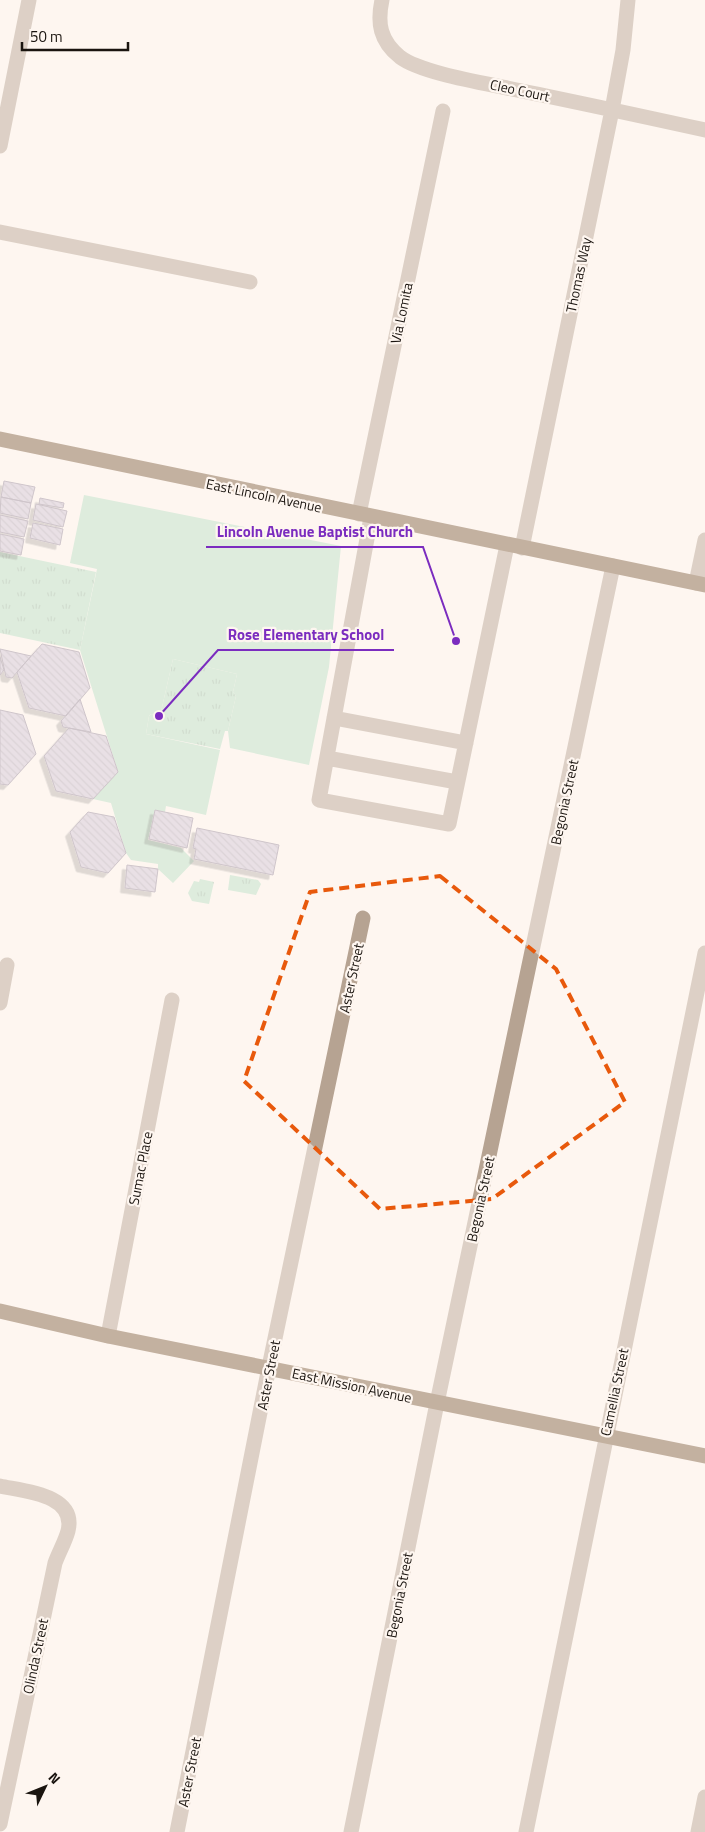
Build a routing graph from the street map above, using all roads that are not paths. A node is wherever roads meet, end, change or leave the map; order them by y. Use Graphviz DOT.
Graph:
graph roads {
  1 [pos="29,0"];
  2 [pos="382,0"];
  3 [pos="628,0"];
  4 [pos="612,110"];
  5 [pos="443,111"];
  6 [pos="705,130"];
  7 [pos="0,146"];
  8 [pos="0,232"];
  9 [pos="250,282"];
  10 [pos="0,439"];
  11 [pos="365,516"];
  12 [pos="705,540"];
  13 [pos="515,547"];
  14 [pos="613,566"];
  15 [pos="701,584"];
  16 [pos="334,718"];
  17 [pos="466,743"];
  18 [pos="327,758"];
  19 [pos="457,782"];
  20 [pos="363,918"];
  21 [pos="705,953"];
  22 [pos="8,965"];
  23 [pos="172,1000"];
  24 [pos="0,1002"];
  25 [pos="0,1310"];
  26 [pos="108,1336"];
  27 [pos="269,1367"];
  28 [pos="437,1403"];
  29 [pos="605,1437"];
  30 [pos="705,1456"];
  31 [pos="0,1486"];
  32 [pos="705,1797"];
  33 [pos="0,1824"];
  34 [pos="177,1832"];
  35 [pos="351,1832"];
  36 [pos="526,1832"];
  37 [pos="698,1832"];
  1 -- 7 [label="street"];
  2 -- 4 [label="street, Cleo Court"];
  3 -- 4 [label="street, Thomas Way"];
  4 -- 6 [label="street, Cleo Court"];
  4 -- 13 [label="street, Thomas Way"];
  5 -- 11 [label="street, Via Lomita"];
  8 -- 9 [label="street"];
  10 -- 11 [label="main road, East Lincoln Avenue"];
  11 -- 13 [label="main road, East Lincoln Avenue"];
  11 -- 16 [label="street, Via Lomita"];
  12 -- 15 [label="street"];
  13 -- 14 [label="main road, East Lincoln Avenue"];
  13 -- 17 [label="street, Thomas Way"];
  14 -- 15 [label="main road, East Lincoln Avenue"];
  14 -- 28 [label="street, Begonia Street"];
  16 -- 17 [label="street"];
  16 -- 18 [label="street, Via Lomita"];
  17 -- 19 [label="street, Thomas Way"];
  18 -- 19 [label="street"];
  18 -- 19 [label="street, Thomas Way"];
  20 -- 27 [label="street, Aster Street"];
  21 -- 29 [label="street, Camellia Street"];
  22 -- 24 [label="street"];
  23 -- 26 [label="street, Sumac Place"];
  25 -- 26 [label="main road, East Mission Avenue"];
  26 -- 27 [label="main road, East Mission Avenue"];
  27 -- 28 [label="main road, East Mission Avenue"];
  27 -- 34 [label="street, Aster Street"];
  28 -- 29 [label="main road, East Mission Avenue"];
  28 -- 35 [label="street, Begonia Street"];
  29 -- 30 [label="main road, East Mission Avenue"];
  29 -- 36 [label="street, Camellia Street"];
  31 -- 33 [label="street, Olinda Street"];
  32 -- 37 [label="street"];
}
